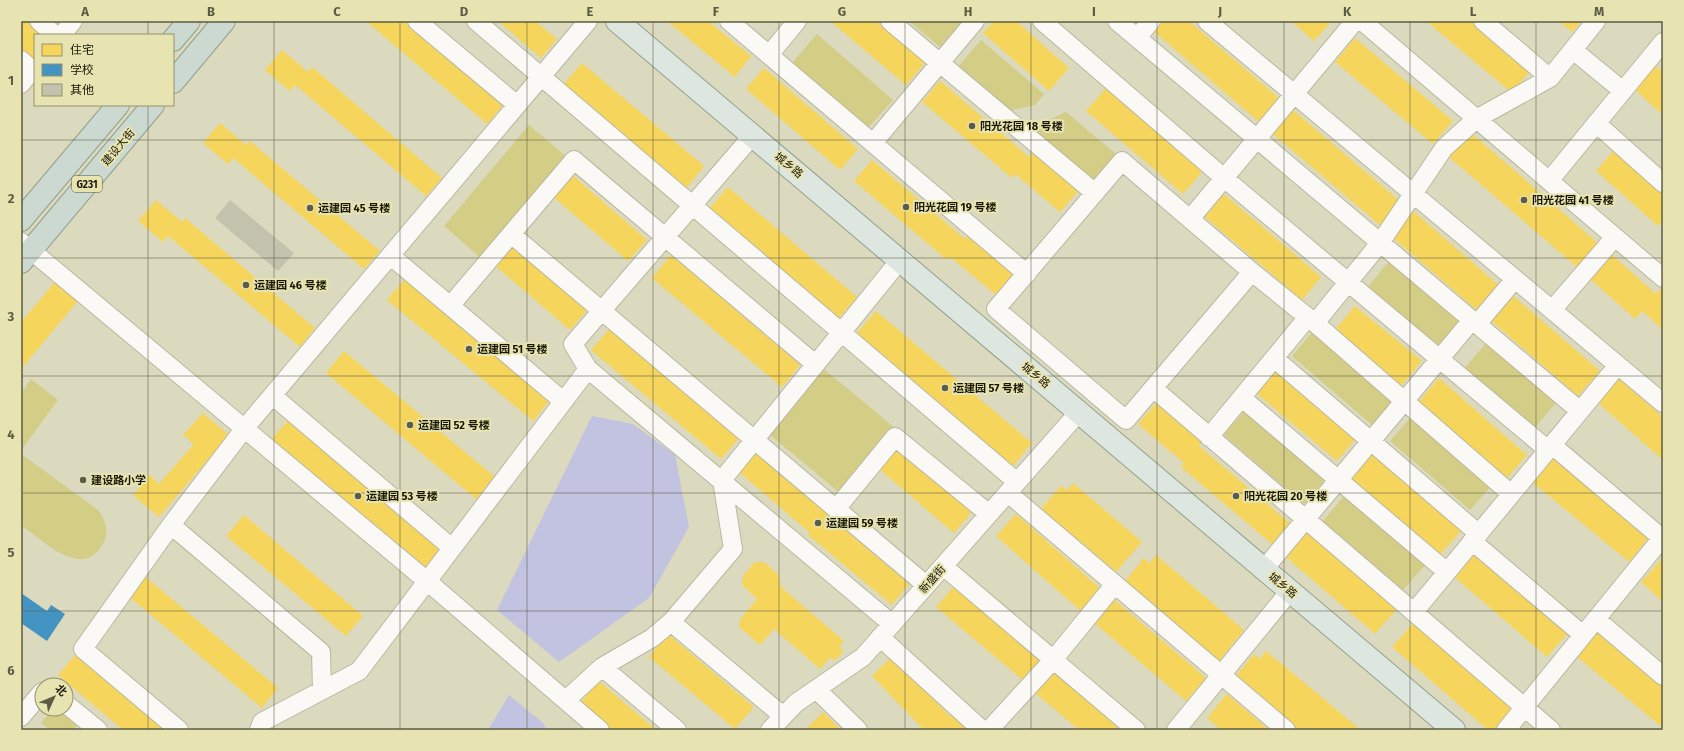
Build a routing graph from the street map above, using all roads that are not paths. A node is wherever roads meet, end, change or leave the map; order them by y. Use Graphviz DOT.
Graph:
graph roads {
  1 [pos="39,21"];
  2 [pos="74,21"];
  3 [pos="189,21"];
  4 [pos="224,21"];
  5 [pos="417,21"];
  6 [pos="476,21"];
  7 [pos="588,21"];
  8 [pos="617,21"];
  9 [pos="729,21"];
  10 [pos="796,21"];
  11 [pos="890,21"];
  12 [pos="975,21"];
  13 [pos="1042,21"];
  14 [pos="1118,21"];
  15 [pos="1151,21"];
  16 [pos="1207,21"];
  17 [pos="1355,21"];
  18 [pos="1362,21"];
  19 [pos="1483,21"];
  20 [pos="1596,21"];
  21 [pos="54,34"];
  22 [pos="63,34"];
  23 [pos="1138,38"];
  24 [pos="174,39"];
  25 [pos="1663,42"];
  26 [pos="1573,50"];
  27 [pos="769,55"];
  28 [pos="21,60"];
  29 [pos="940,63"];
  30 [pos="541,76"];
  31 [pos="1550,78"];
  32 [pos="174,81"];
  33 [pos="21,84"];
  34 [pos="1623,91"];
  35 [pos="1294,94"];
  36 [pos="517,105"];
  37 [pos="117,106"];
  38 [pos="153,106"];
  39 [pos="1476,119"];
  40 [pos="1596,123"];
  41 [pos="753,135"];
  42 [pos="1257,139"];
  43 [pos="873,143"];
  44 [pos="1224,178"];
  45 [pos="1549,181"];
  46 [pos="1663,183"];
  47 [pos="1096,193"];
  48 [pos="1414,193"];
  49 [pos="693,206"];
  50 [pos="1190,219"];
  51 [pos="21,220"];
  52 [pos="511,234"];
  53 [pos="665,237"];
  54 [pos="1615,237"];
  55 [pos="1380,243"];
  56 [pos="24,252"];
  57 [pos="390,256"];
  58 [pos="900,260"];
  59 [pos="1252,272"];
  60 [pos="1027,274"];
  61 [pos="1663,278"];
  62 [pos="1515,279"];
  63 [pos="1349,282"];
  64 [pos="450,306"];
  65 [pos="996,309"];
  66 [pos="1552,310"];
  67 [pos="602,311"];
  68 [pos="1312,320"];
  69 [pos="1474,322"];
  70 [pos="980,328"];
  71 [pos="841,332"];
  72 [pos="1274,358"];
  73 [pos="1440,359"];
  74 [pos="815,364"];
  75 [pos="1618,365"];
  76 [pos="588,369"];
  77 [pos="1153,388"];
  78 [pos="273,396"];
  79 [pos="1242,398"];
  80 [pos="564,401"];
  81 [pos="1404,401"];
  82 [pos="1663,403"];
  83 [pos="1580,411"];
  84 [pos="1079,412"];
  85 [pos="1126,420"];
  86 [pos="244,429"];
  87 [pos="1210,437"];
  88 [pos="1110,438"];
  89 [pos="754,440"];
  90 [pos="1370,441"];
  91 [pos="1550,447"];
  92 [pos="722,480"];
  93 [pos="1338,480"];
  94 [pos="1012,487"];
  95 [pos="1511,494"];
  96 [pos="836,509"];
  97 [pos="989,514"];
  98 [pos="1306,519"];
  99 [pos="171,525"];
  100 [pos="1475,538"];
  101 [pos="1663,538"];
  102 [pos="452,548"];
  103 [pos="943,566"];
  104 [pos="1264,569"];
  105 [pos="1447,572"];
  106 [pos="427,582"];
  107 [pos="1114,584"];
  108 [pos="926,585"];
  109 [pos="1290,591"];
  110 [pos="1414,612"];
  111 [pos="1596,619"];
  112 [pos="671,622"];
  113 [pos="892,624"];
  114 [pos="1584,635"];
  115 [pos="880,637"];
  116 [pos="1053,660"];
  117 [pos="602,667"];
  118 [pos="1221,676"];
  119 [pos="1663,676"];
  120 [pos="816,689"];
  121 [pos="322,690"];
  122 [pos="566,700"];
  123 [pos="34,702"];
  124 [pos="1524,708"];
  125 [pos="74,711"];
  126 [pos="783,716"];
  127 [pos="21,717"];
  128 [pos="21,722"];
  129 [pos="92,728"];
  130 [pos="30,730"];
  131 [pos="179,730"];
  132 [pos="258,730"];
  133 [pos="600,730"];
  134 [pos="676,730"];
  135 [pos="770,730"];
  136 [pos="858,730"];
  137 [pos="982,730"];
  138 [pos="989,730"];
  139 [pos="1136,730"];
  140 [pos="1176,730"];
  141 [pos="1286,730"];
  142 [pos="1453,730"];
  143 [pos="1506,730"];
  144 [pos="1551,730"];
  1 -- 21 [label="street"];
  2 -- 22 [label="street"];
  3 -- 24 [label="highway"];
  4 -- 32 [label="highway"];
  5 -- 36 [label="street"];
  6 -- 30 [label="street"];
  7 -- 30 [label="street"];
  8 -- 41 [label="main road, 城乡路"];
  9 -- 27 [label="street"];
  10 -- 27 [label="street"];
  11 -- 29 [label="street"];
  12 -- 29 [label="street"];
  13 -- 44 [label="street"];
  14 -- 23 [label="street"];
  15 -- 23 [label="street"];
  16 -- 35 [label="street"];
  17 -- 35 [label="street"];
  18 -- 39 [label="street"];
  19 -- 31 [label="street"];
  20 -- 26 [label="street"];
  23 -- 42 [label="street"];
  25 -- 34 [label="street"];
  26 -- 31 [label="street"];
  26 -- 34 [label="street"];
  27 -- 43 [label="street"];
  28 -- 33 [label="street"];
  29 -- 43 [label="street"];
  29 -- 47 [label="street"];
  30 -- 36 [label="street"];
  30 -- 49 [label="street"];
  31 -- 39 [label="street"];
  34 -- 40 [label="street"];
  35 -- 42 [label="street"];
  35 -- 48 [label="street"];
  36 -- 57 [label="street"];
  37 -- 51 [label="highway, G231"];
  38 -- 56 [label="highway, 建设大街 / G231"];
  39 -- 45 [label="street"];
  39 -- 48 [label="street"];
  40 -- 45 [label="street"];
  40 -- 46 [label="street"];
  41 -- 49 [label="street"];
  41 -- 58 [label="main road, 城乡路"];
  42 -- 44 [label="street"];
  42 -- 55 [label="street"];
  43 -- 60 [label="street"];
  44 -- 50 [label="street"];
  44 -- 63 [label="street"];
  45 -- 54 [label="street"];
  47 -- 50 [label="street"];
  47 -- 60 [label="street"];
  48 -- 55 [label="street"];
  48 -- 62 [label="street"];
  49 -- 53 [label="street"];
  49 -- 71 [label="street"];
  50 -- 59 [label="street"];
  52 -- 53 [label="street"];
  52 -- 64 [label="street"];
  52 -- 67 [label="street"];
  53 -- 67 [label="street"];
  53 -- 74 [label="street"];
  54 -- 61 [label="street"];
  54 -- 66 [label="street"];
  55 -- 63 [label="street"];
  55 -- 69 [label="street"];
  56 -- 86 [label="street"];
  57 -- 64 [label="street"];
  57 -- 78 [label="street"];
  58 -- 70 [label="main road, 城乡路"];
  58 -- 71 [label="street"];
  59 -- 68 [label="street"];
  59 -- 77 [label="street"];
  60 -- 65 [label="street"];
  62 -- 66 [label="street"];
  62 -- 69 [label="street"];
  63 -- 68 [label="street"];
  63 -- 73 [label="street"];
  64 -- 80 [label="street"];
  65 -- 70 [label="street"];
  65 -- 85 [label="street"];
  66 -- 75 [label="street"];
  67 -- 76 [label="street"];
  67 -- 89 [label="street"];
  68 -- 72 [label="street"];
  68 -- 81 [label="street"];
  69 -- 73 [label="street"];
  69 -- 83 [label="street"];
  70 -- 84 [label="main road, 城乡路"];
  71 -- 74 [label="street"];
  71 -- 94 [label="street"];
  72 -- 79 [label="street"];
  72 -- 90 [label="street"];
  73 -- 81 [label="street"];
  73 -- 91 [label="street"];
  74 -- 89 [label="street"];
  75 -- 82 [label="street"];
  75 -- 83 [label="street"];
  76 -- 80 [label="street"];
  76 -- 92 [label="street"];
  77 -- 85 [label="street"];
  77 -- 87 [label="street"];
  78 -- 86 [label="street"];
  78 -- 102 [label="street"];
  79 -- 87 [label="street"];
  79 -- 93 [label="street"];
  80 -- 102 [label="street"];
  81 -- 90 [label="street"];
  81 -- 95 [label="street"];
  83 -- 91 [label="street"];
  84 -- 88 [label="main road, 城乡路"];
  84 -- 94 [label="street, 新盛街"];
  85 -- 88 [label="street"];
  86 -- 99 [label="street"];
  86 -- 106 [label="street"];
  87 -- 98 [label="street"];
  88 -- 104 [label="main road, 城乡路"];
  89 -- 92 [label="street"];
  89 -- 96 [label="street"];
  90 -- 93 [label="street"];
  90 -- 100 [label="street"];
  91 -- 95 [label="street"];
  91 -- 101 [label="street"];
  92 -- 112 [label="street"];
  92 -- 113 [label="street"];
  93 -- 98 [label="street"];
  93 -- 105 [label="street"];
  94 -- 97 [label="street, 新盛街"];
  94 -- 107 [label="street"];
  95 -- 100 [label="street"];
  96 -- 97 [label="street"];
  96 -- 108 [label="street"];
  97 -- 103 [label="street, 新盛街"];
  98 -- 104 [label="street"];
  98 -- 110 [label="street"];
  99 -- 121 [label="street"];
  99 -- 131 [label="street"];
  100 -- 105 [label="street"];
  100 -- 114 [label="street"];
  101 -- 111 [label="street"];
  102 -- 106 [label="street"];
  103 -- 108 [label="street, 新盛街"];
  103 -- 116 [label="street"];
  104 -- 109 [label="main road, 城乡路"];
  105 -- 110 [label="street"];
  106 -- 121 [label="street"];
  106 -- 122 [label="street"];
  107 -- 116 [label="street"];
  107 -- 118 [label="street"];
  108 -- 113 [label="street, 新盛街"];
  109 -- 118 [label="street"];
  109 -- 142 [label="main road, 城乡路"];
  110 -- 124 [label="street"];
  111 -- 114 [label="street"];
  111 -- 119 [label="street"];
  112 -- 117 [label="street"];
  112 -- 126 [label="street"];
  113 -- 115 [label="street, 新盛街"];
  114 -- 124 [label="street"];
  115 -- 120 [label="street, 新盛街"];
  115 -- 137 [label="street"];
  116 -- 138 [label="street"];
  116 -- 139 [label="street"];
  117 -- 122 [label="street"];
  117 -- 134 [label="street"];
  118 -- 140 [label="street"];
  118 -- 141 [label="street"];
  120 -- 126 [label="street, 新盛街"];
  120 -- 136 [label="street"];
  121 -- 132 [label="street"];
  122 -- 133 [label="street"];
  123 -- 127 [label="street"];
  124 -- 143 [label="street"];
  124 -- 144 [label="street"];
  125 -- 129 [label="street"];
  126 -- 135 [label="street, 新盛街"];
  128 -- 130 [label="street"];
}
